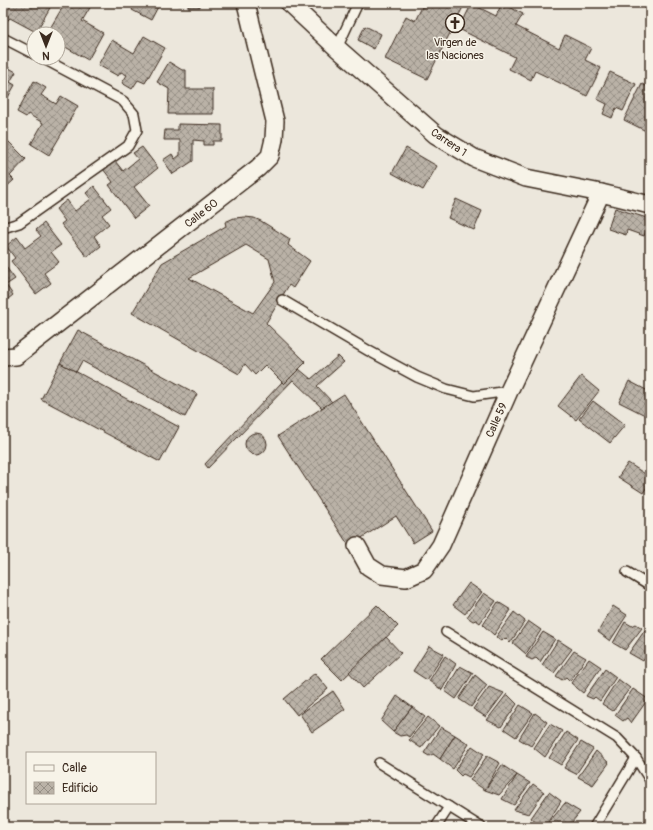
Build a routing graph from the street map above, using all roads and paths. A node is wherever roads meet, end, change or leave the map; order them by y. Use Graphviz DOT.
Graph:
graph roads {
  1 [pos="246,3"];
  2 [pos="289,3"];
  3 [pos="357,3"];
  4 [pos="3,38"];
  5 [pos="337,48"];
  6 [pos="26,50"];
  7 [pos="57,66"];
  8 [pos="601,193"];
  9 [pos="650,205"];
  10 [pos="3,228"];
  11 [pos="282,300"];
  12 [pos="3,358"];
  13 [pos="509,391"];
  14 [pos="357,546"];
  15 [pos="627,572"];
  16 [pos="650,586"];
  17 [pos="446,632"];
  18 [pos="636,758"];
  19 [pos="379,763"];
  20 [pos="650,780"];
  21 [pos="449,807"];
  22 [pos="436,827"];
  23 [pos="481,827"];
  24 [pos="594,827"];
  1 -- 12 [label="street, Calle 60"];
  2 -- 5 [label="street, Carrera 1"];
  3 -- 5 [label="lane"];
  4 -- 6 [label="lane"];
  5 -- 8 [label="street, Carrera 1"];
  7 -- 10 [label="lane"];
  8 -- 9 [label="street, Carrera 1"];
  8 -- 13 [label="street, Calle 59"];
  11 -- 13 [label="lane"];
  13 -- 14 [label="street, Calle 59"];
  15 -- 16 [label="lane"];
  17 -- 18 [label="lane"];
  18 -- 20 [label="lane"];
  18 -- 24 [label="lane"];
  19 -- 21 [label="lane"];
  21 -- 22 [label="lane"];
  21 -- 23 [label="lane"];
}
